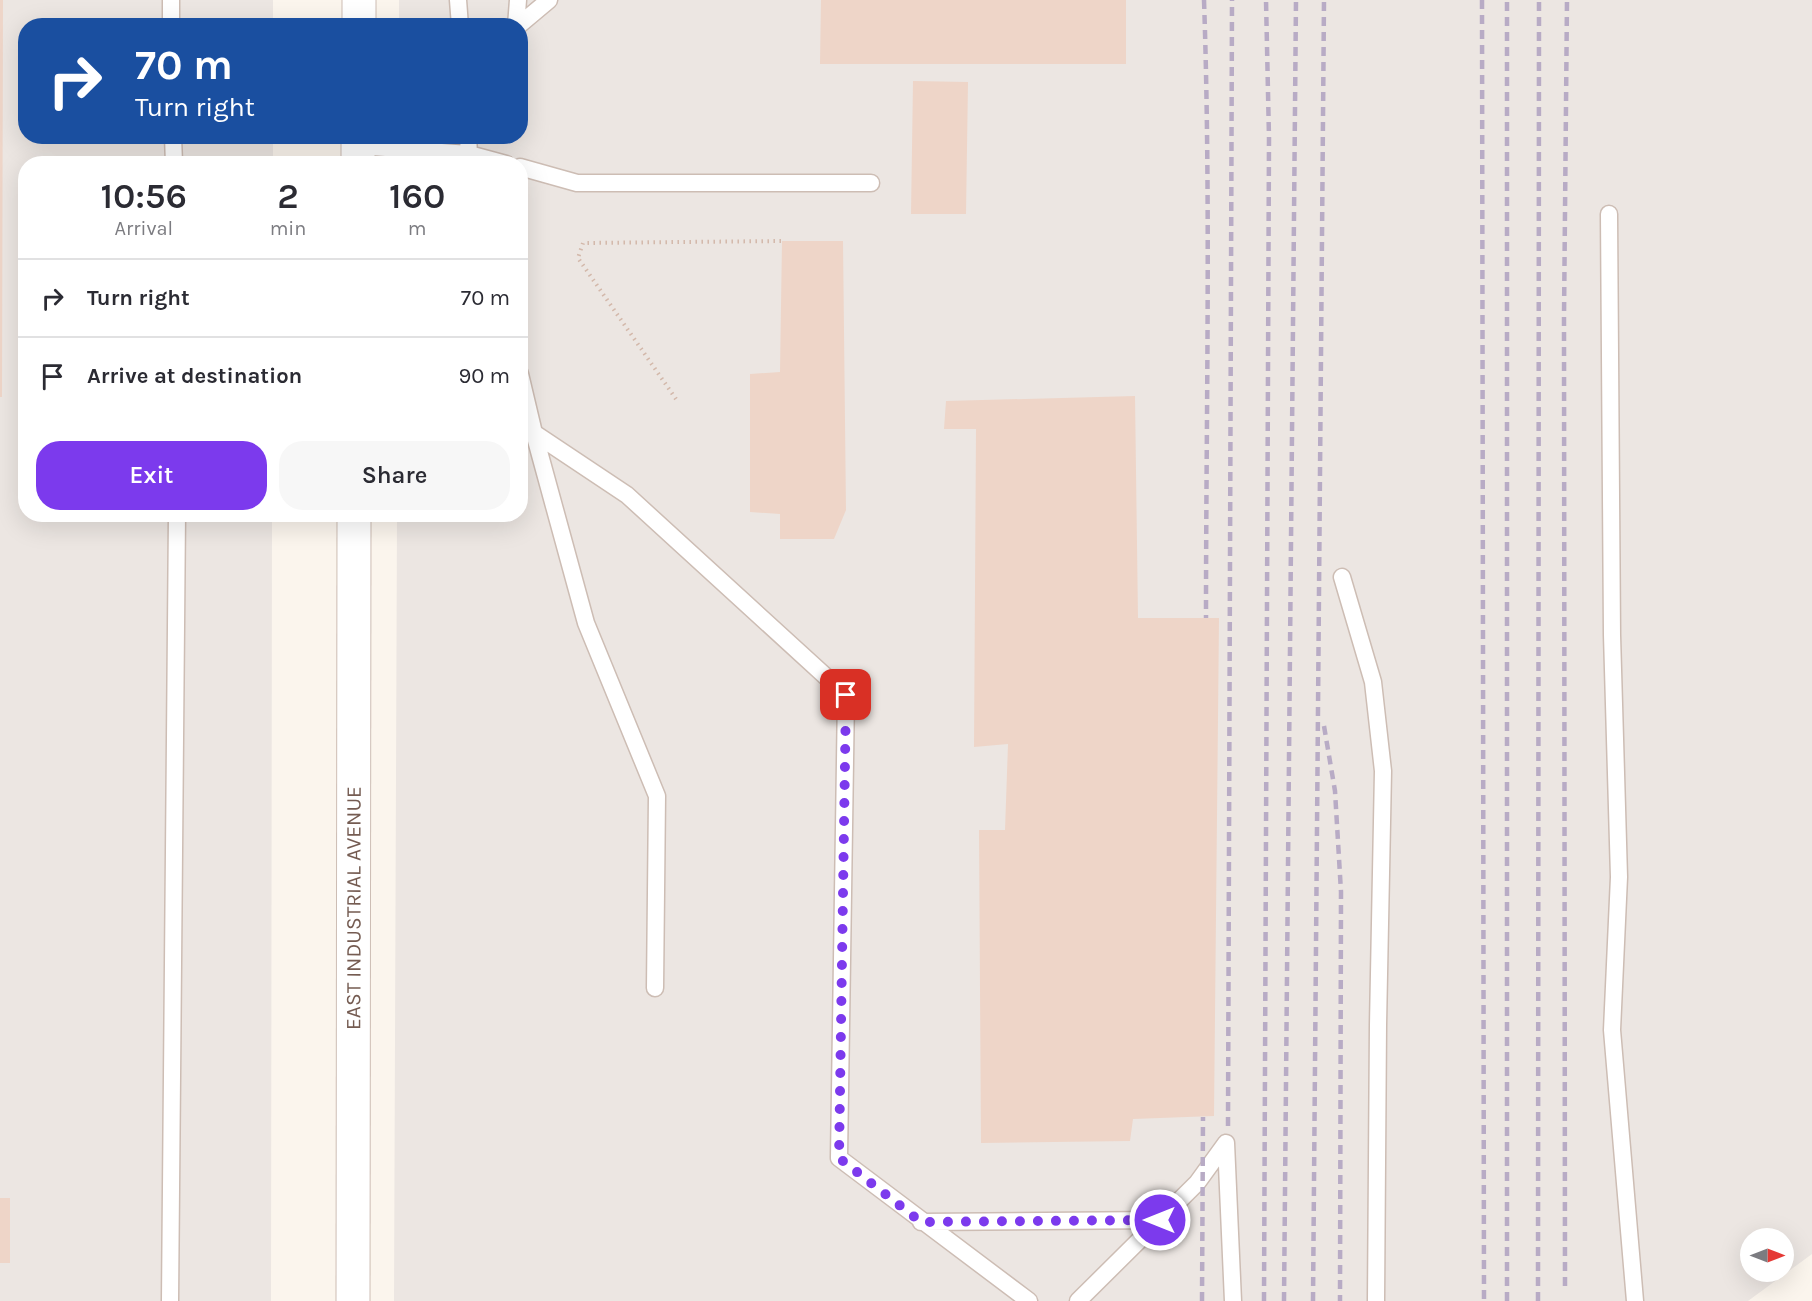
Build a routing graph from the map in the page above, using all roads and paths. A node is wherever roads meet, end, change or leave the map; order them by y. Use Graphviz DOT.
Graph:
graph roads {
  1 [pos="171,0"];
  2 [pos="359,0"];
  3 [pos="458,0"];
  4 [pos="518,0"];
  5 [pos="549,0"];
  6 [pos="171,18"];
  7 [pos="359,18"];
  8 [pos="459,18"];
  9 [pos="517,18"];
  10 [pos="527,18"];
  11 [pos="358,149"];
  12 [pos="436,156"];
  13 [pos="528,169"];
  14 [pos="871,183"];
  15 [pos="1609,214"];
  16 [pos="782,241"];
  17 [pos="676,399"];
  18 [pos="528,408"];
  19 [pos="534,433"];
  20 [pos="177,522"];
  21 [pos="354,522"];
  22 [pos="1342,576"];
  23 [pos="655,988"];
  24 [pos="1160,1220"];
  25 [pos="921,1222"];
  26 [pos="170,1301"];
  27 [pos="353,1301"];
  28 [pos="1029,1301"];
  29 [pos="1078,1301"];
  30 [pos="1233,1301"];
  31 [pos="1376,1301"];
  32 [pos="1635,1301"];
  1 -- 6 [label="lane"];
  2 -- 7 [label="street"];
  3 -- 8 [label="lane"];
  4 -- 9 [label="lane"];
  5 -- 10 [label="lane"];
  11 -- 12 [label="lane"];
  13 -- 14 [label="lane"];
  15 -- 32 [label="lane"];
  16 -- 17 [label="path"];
  18 -- 19 [label="lane"];
  19 -- 23 [label="lane"];
  19 -- 25 [label="lane"];
  20 -- 26 [label="lane"];
  21 -- 27 [label="street, EAST INDUSTRIAL AVENUE"];
  22 -- 31 [label="lane"];
  24 -- 25 [label="lane"];
  24 -- 29 [label="lane"];
  24 -- 30 [label="lane"];
  25 -- 28 [label="lane"];
}
